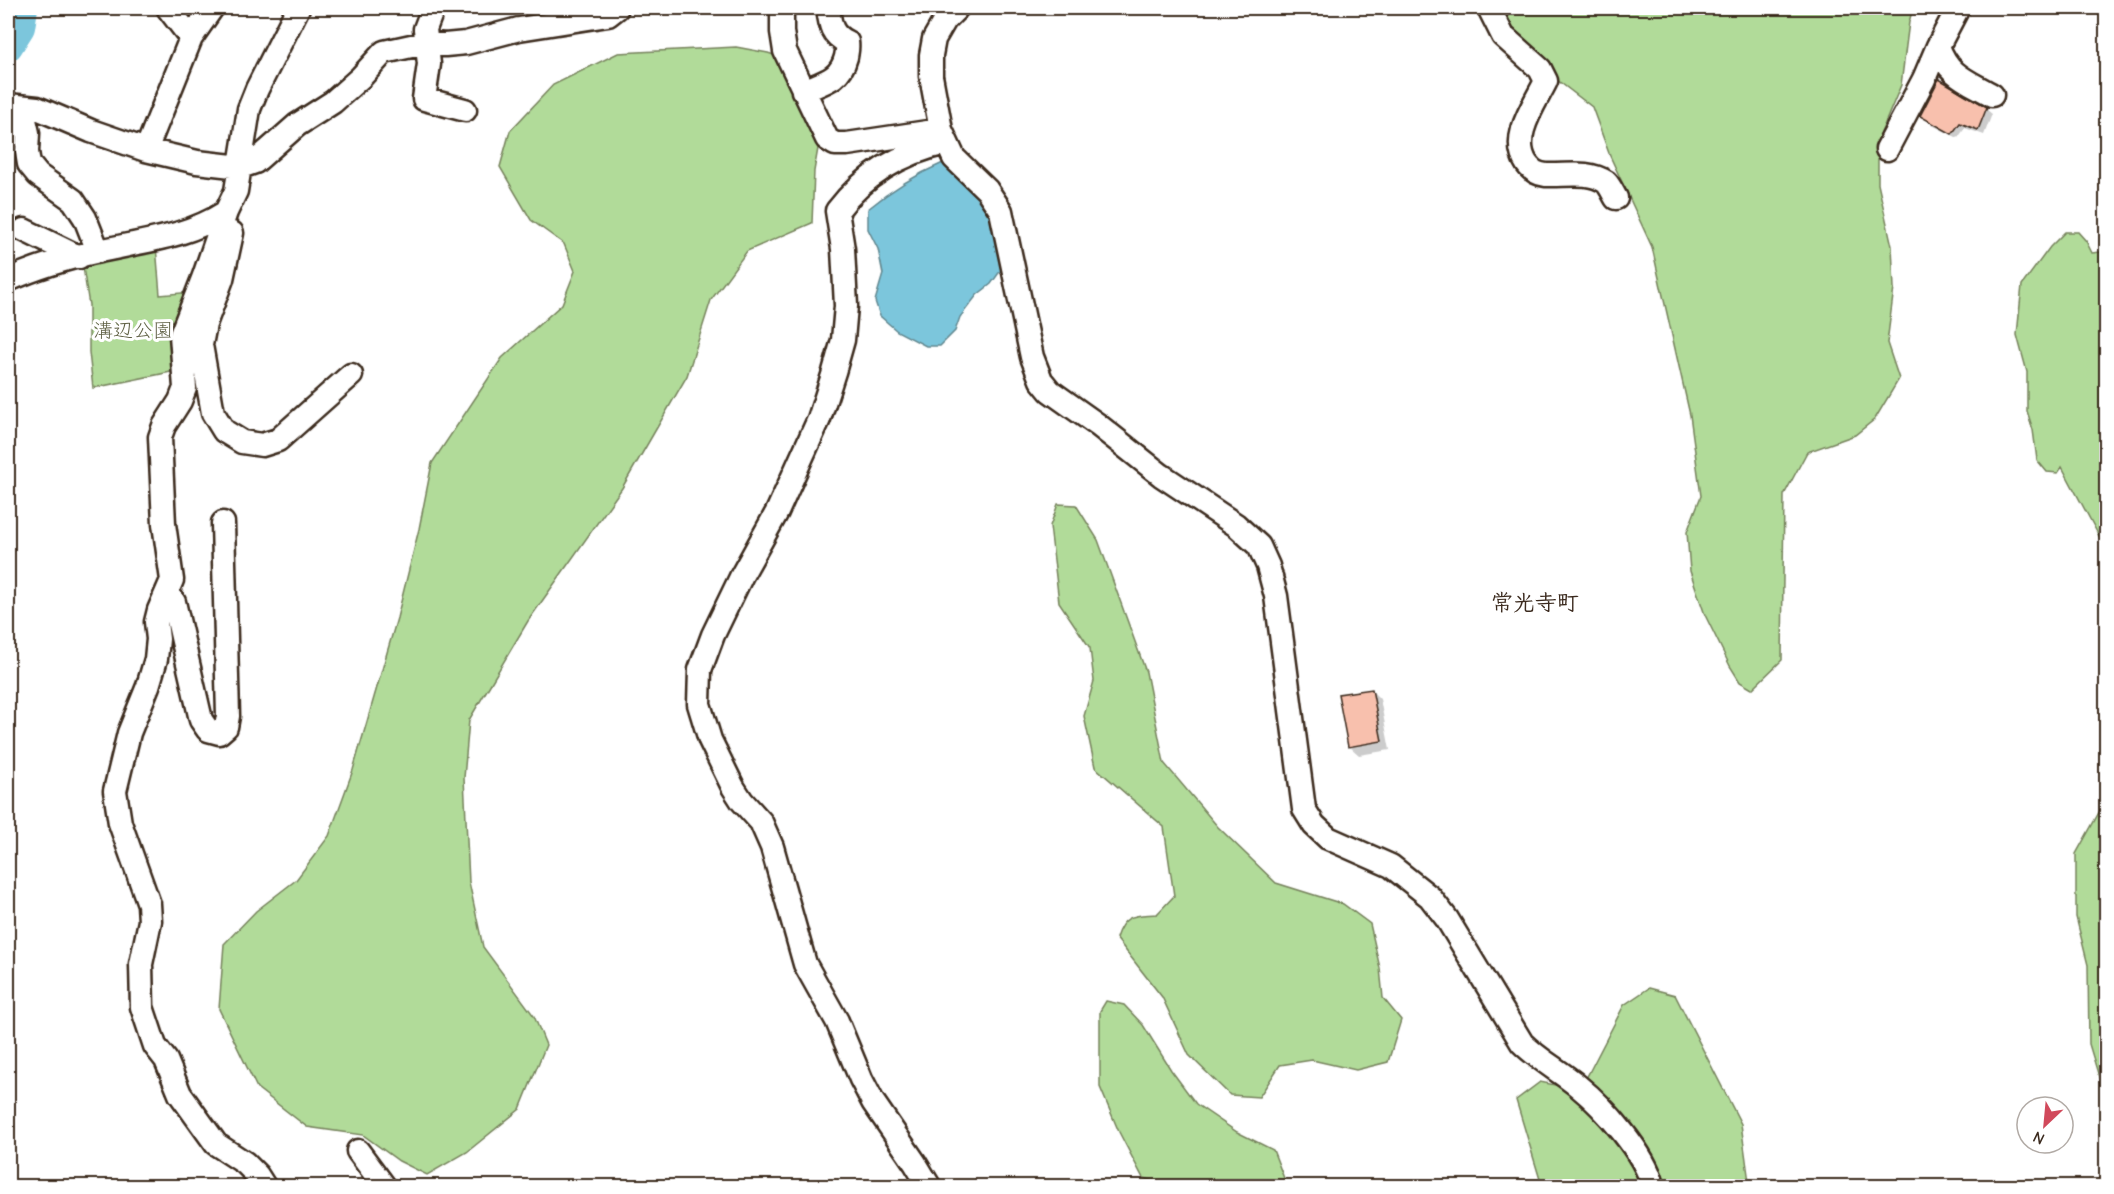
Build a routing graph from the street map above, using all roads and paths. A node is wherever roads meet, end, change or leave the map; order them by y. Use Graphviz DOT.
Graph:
graph roads {
  1 [pos="168,8"];
  2 [pos="212,8"];
  3 [pos="298,8"];
  4 [pos="433,8"];
  5 [pos="617,8"];
  6 [pos="782,8"];
  7 [pos="828,8"];
  8 [pos="957,8"];
  9 [pos="1489,8"];
  10 [pos="1958,8"];
  11 [pos="191,38"];
  12 [pos="425,43"];
  13 [pos="1938,45"];
  14 [pos="804,90"];
  15 [pos="1992,95"];
  16 [pos="15,106"];
  17 [pos="465,110"];
  18 [pos="943,136"];
  19 [pos="1887,149"];
  20 [pos="146,150"];
  21 [pos="241,166"];
  22 [pos="1616,198"];
  23 [pos="226,212"];
  24 [pos="24,230"];
  25 [pos="88,254"];
  26 [pos="8,280"];
  27 [pos="351,375"];
  28 [pos="223,523"];
  29 [pos="168,593"];
  30 [pos="358,1151"];
  31 [pos="264,1186"];
  32 [pos="384,1186"];
  33 [pos="929,1186"];
  34 [pos="1653,1186"];
  1 -- 11 [label="street"];
  2 -- 11 [label="street"];
  3 -- 21 [label="street"];
  4 -- 12 [label="street"];
  5 -- 12 [label="street"];
  6 -- 14 [label="street"];
  7 -- 14 [label="street"];
  8 -- 18 [label="street"];
  9 -- 22 [label="street"];
  10 -- 13 [label="street"];
  11 -- 20 [label="street"];
  12 -- 17 [label="street"];
  12 -- 21 [label="street"];
  13 -- 15 [label="street"];
  13 -- 19 [label="street"];
  14 -- 18 [label="street"];
  16 -- 20 [label="street"];
  16 -- 25 [label="street"];
  18 -- 33 [label="street"];
  18 -- 34 [label="street"];
  20 -- 21 [label="street"];
  21 -- 23 [label="street"];
  23 -- 25 [label="street"];
  23 -- 27 [label="street"];
  23 -- 29 [label="street"];
  24 -- 25 [label="street"];
  25 -- 26 [label="street"];
  28 -- 29 [label="street"];
  29 -- 31 [label="street"];
  30 -- 32 [label="street"];
}
